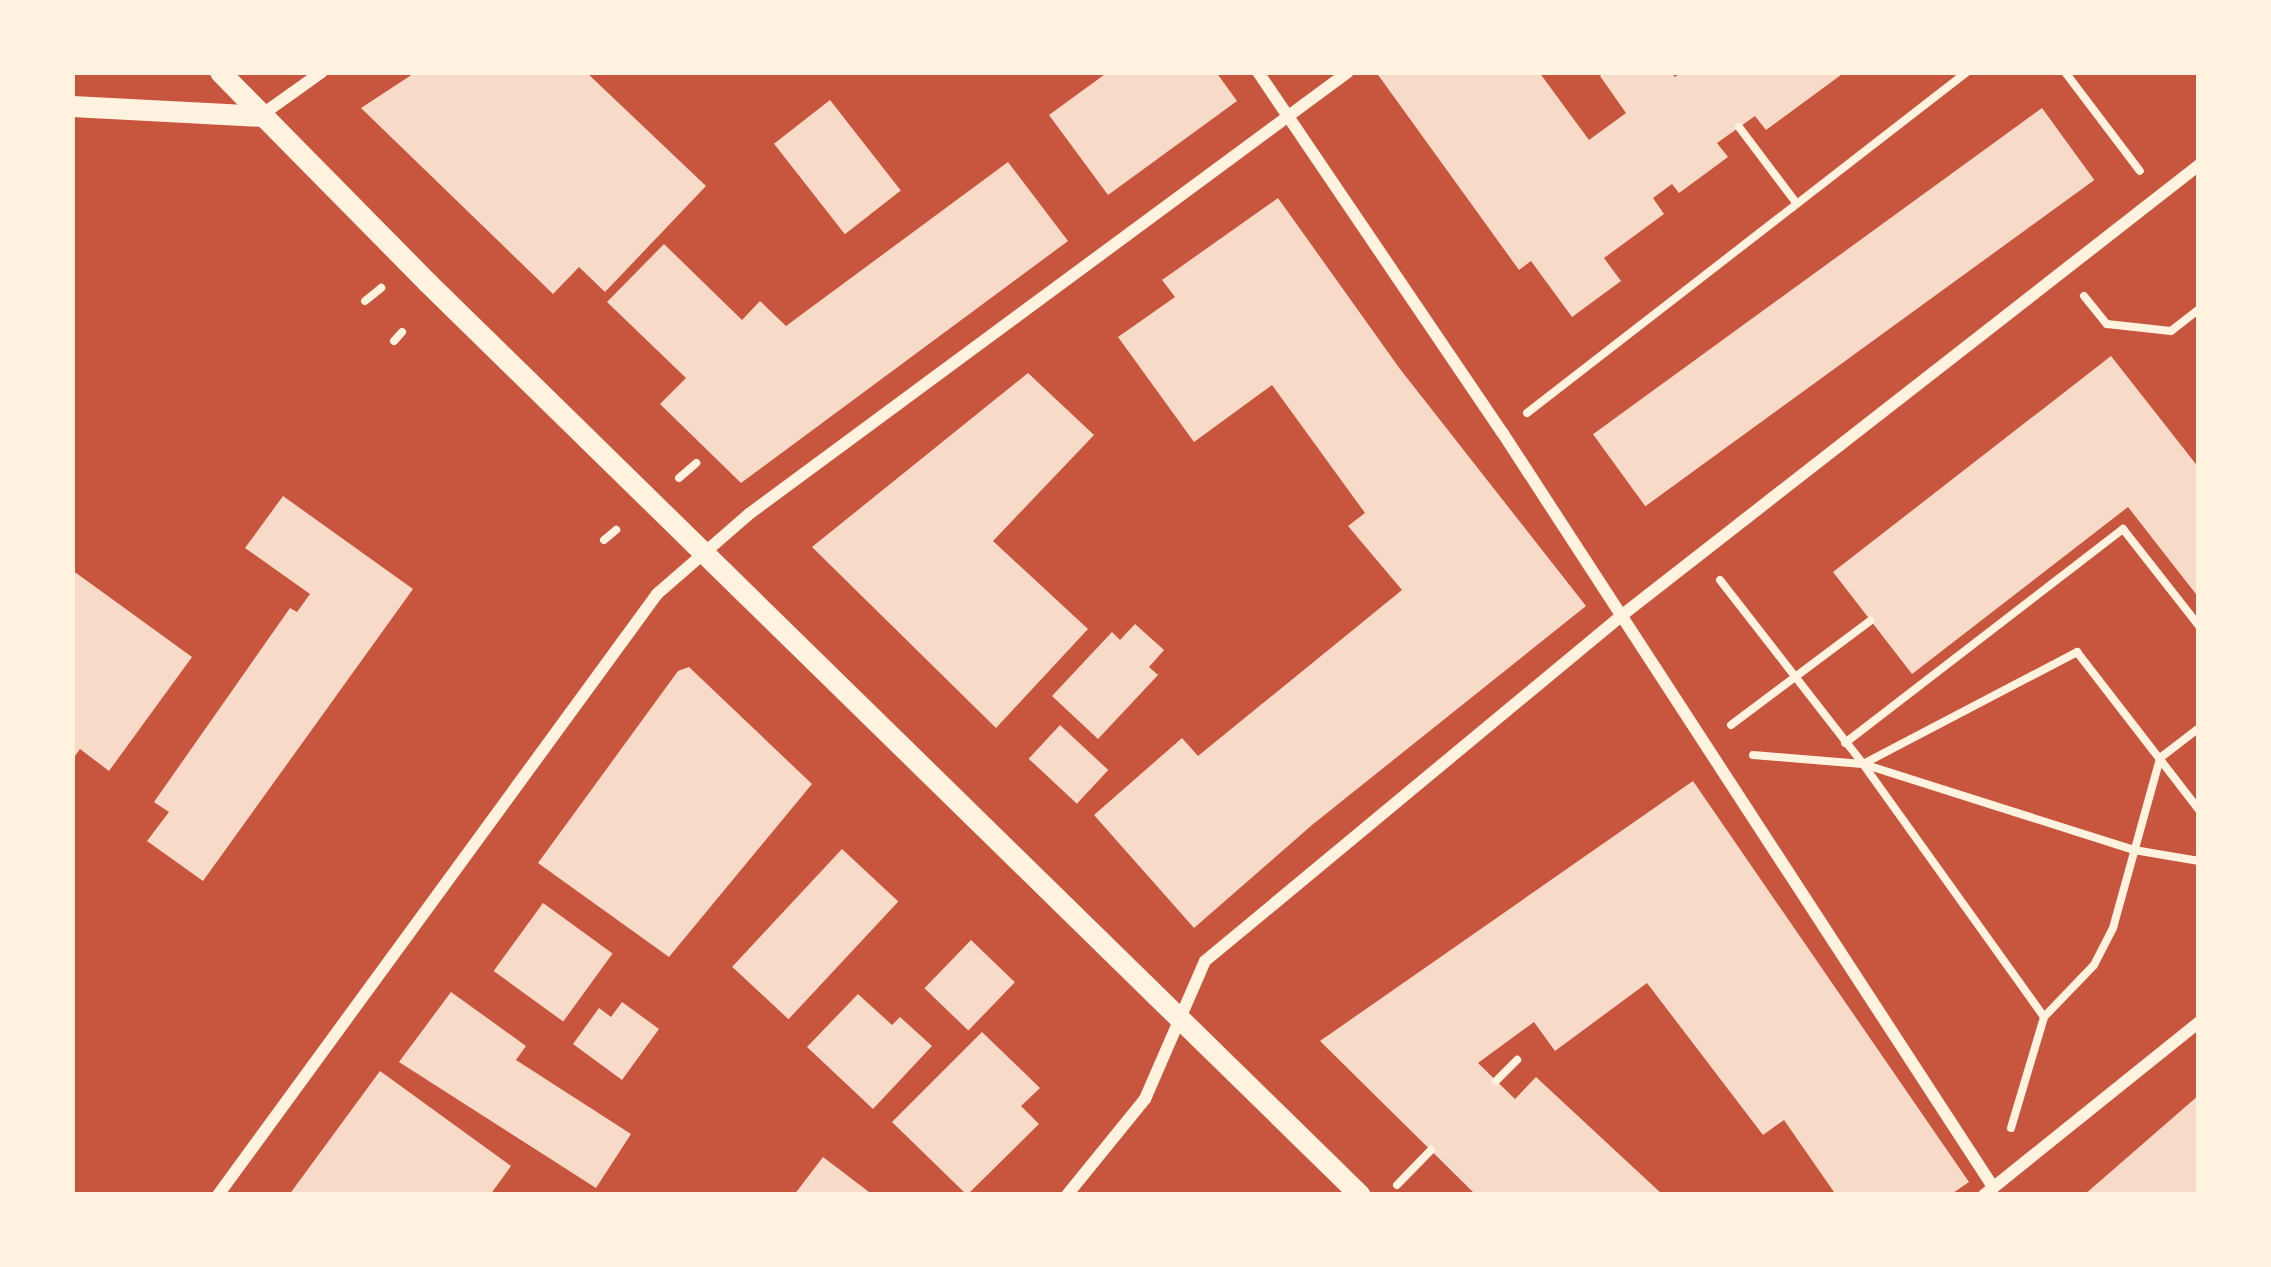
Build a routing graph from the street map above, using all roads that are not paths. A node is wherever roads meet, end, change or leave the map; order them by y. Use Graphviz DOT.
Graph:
graph roads {
  1 [pos="220,72"];
  2 [pos="322,72"];
  3 [pos="1258,72"];
  4 [pos="1348,72"];
  5 [pos="72,106"];
  6 [pos="260,116"];
  7 [pos="1289,116"];
  8 [pos="2199,165"];
  9 [pos="706,552"];
  10 [pos="1621,616"];
  11 [pos="1180,1018"];
  12 [pos="2199,1022"];
  13 [pos="1989,1191"];
  14 [pos="218,1195"];
  15 [pos="1067,1195"];
  16 [pos="1360,1195"];
  1 -- 6 [label="street"];
  2 -- 6 [label="street"];
  3 -- 7 [label="street"];
  4 -- 7 [label="street"];
  5 -- 6 [label="street"];
  6 -- 9 [label="street"];
  7 -- 9 [label="street"];
  7 -- 10 [label="street"];
  8 -- 10 [label="street"];
  9 -- 11 [label="street"];
  9 -- 14 [label="street"];
  10 -- 11 [label="street"];
  10 -- 13 [label="street"];
  11 -- 15 [label="street"];
  11 -- 16 [label="street"];
  12 -- 13 [label="street"];
}
